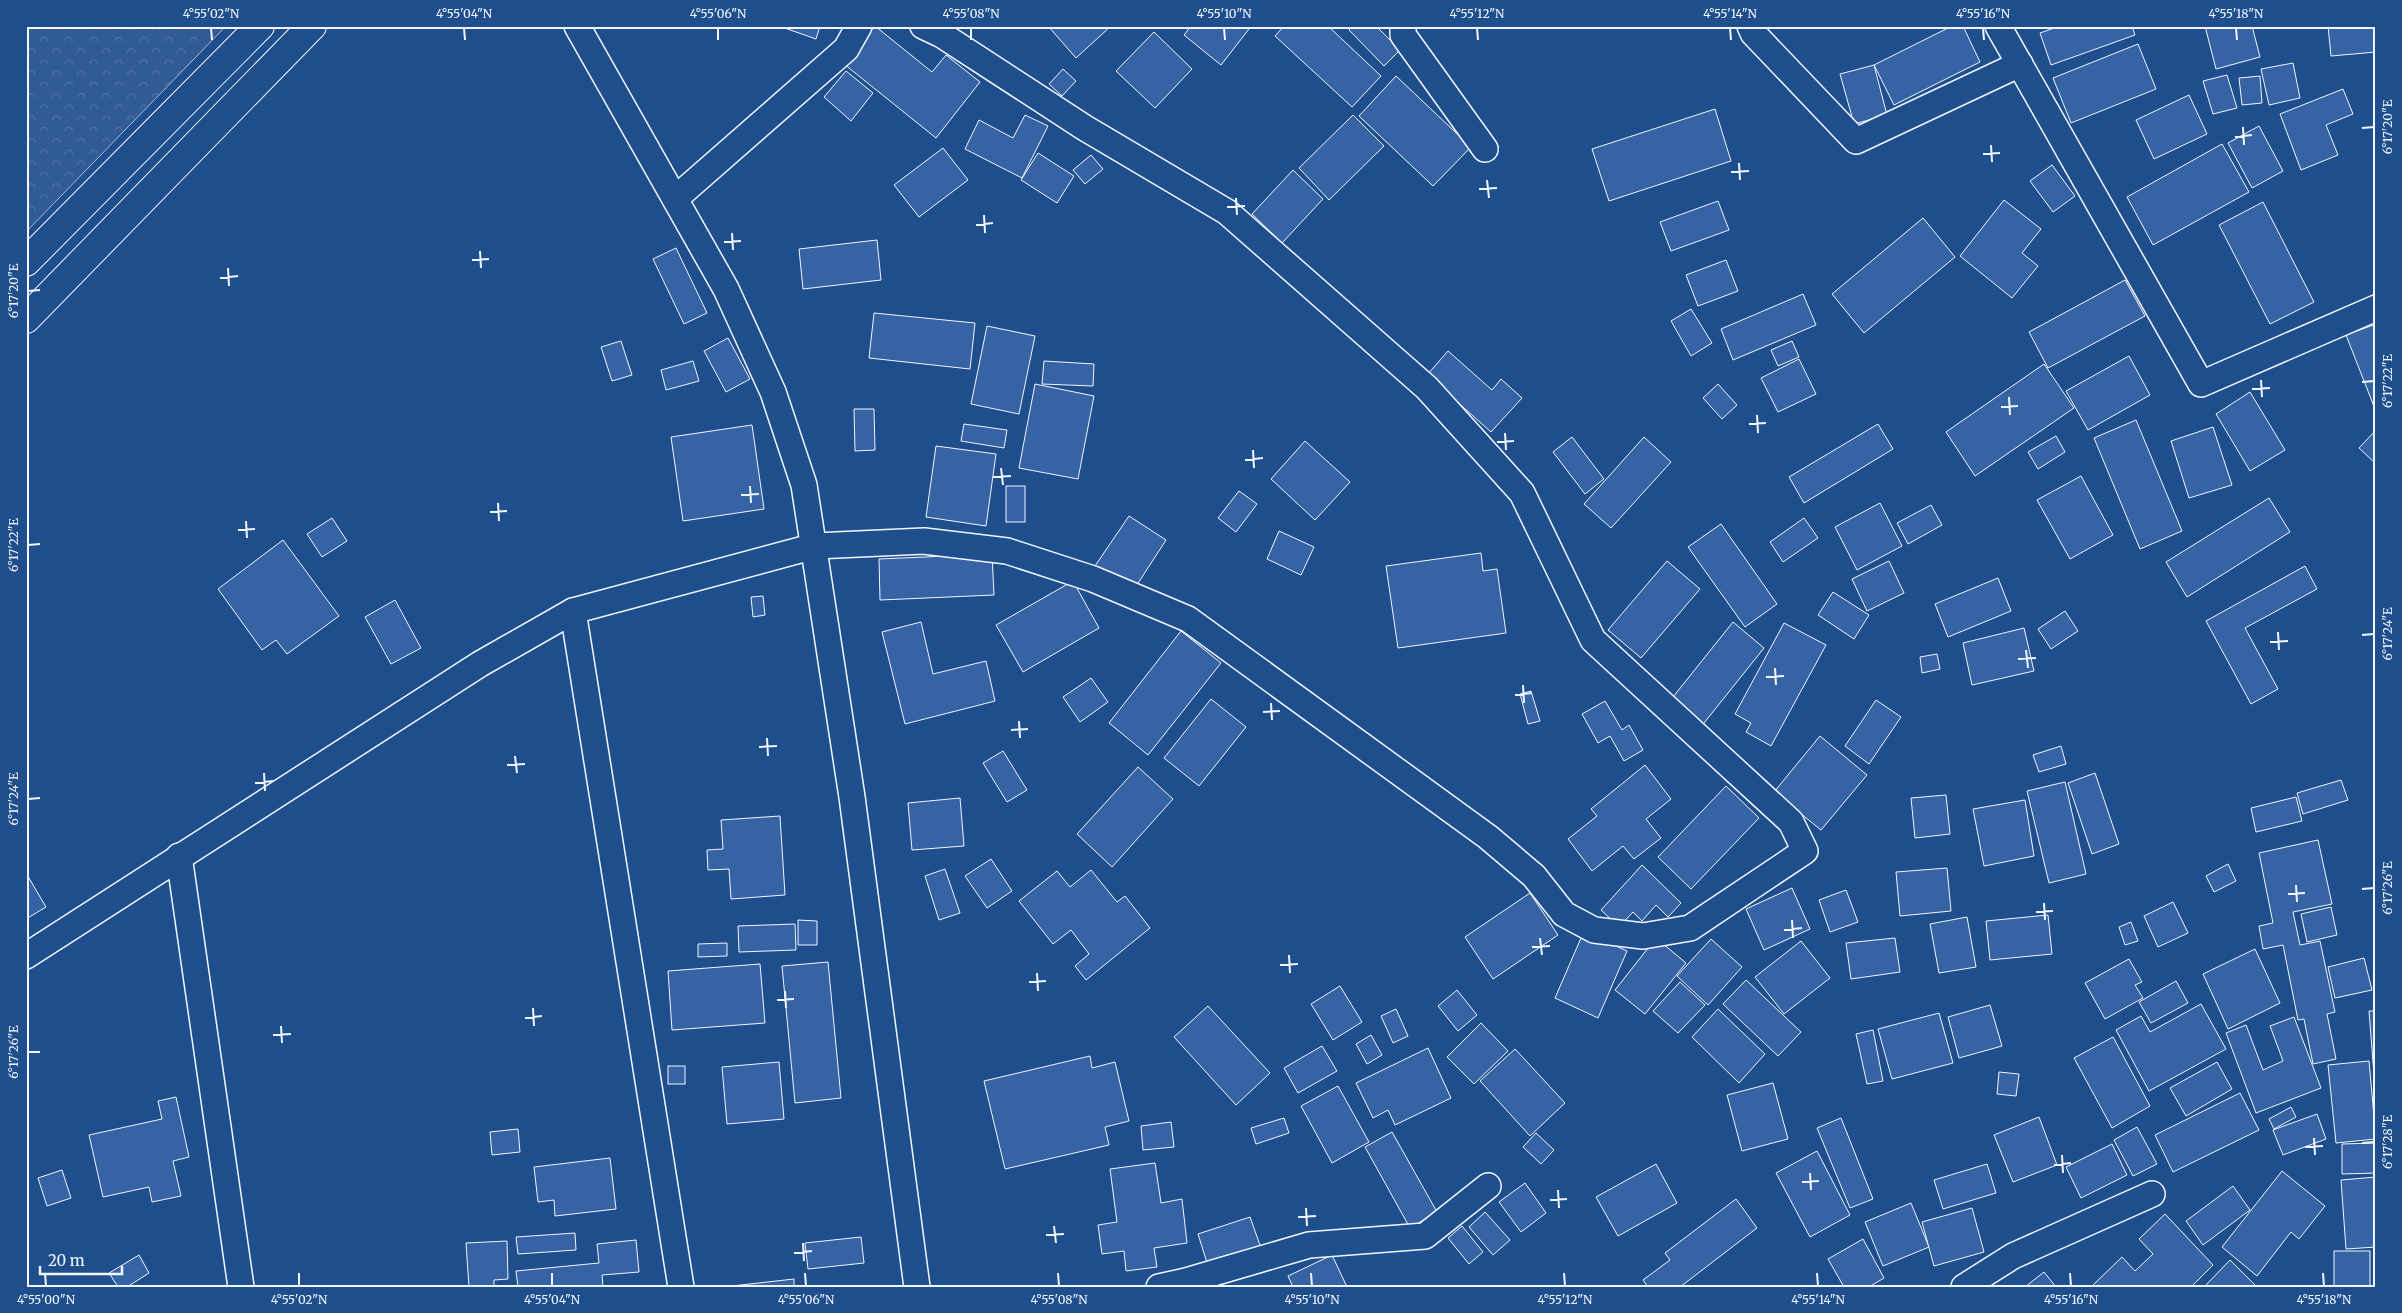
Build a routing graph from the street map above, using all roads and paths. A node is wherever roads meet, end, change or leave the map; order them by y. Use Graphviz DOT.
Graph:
graph roads {
  1 [pos="260,26"];
  2 [pos="312,26"];
  3 [pos="577,26"];
  4 [pos="859,26"];
  5 [pos="923,26"];
  6 [pos="1403,26"];
  7 [pos="1750,26"];
  8 [pos="1998,26"];
  9 [pos="2020,64"];
  10 [pos="1485,149"];
  11 [pos="676,198"];
  12 [pos="26,262"];
  13 [pos="2376,308"];
  14 [pos="26,319"];
  15 [pos="815,546"];
  16 [pos="573,611"];
  17 [pos="179,856"];
  18 [pos="26,956"];
  19 [pos="1488,1186"];
  20 [pos="2152,1194"];
  21 [pos="240,1286"];
  22 [pos="681,1287"];
  23 [pos="917,1287"];
  24 [pos="1159,1287"];
  25 [pos="1964,1287"];
  1 -- 12 [label="main road"];
  2 -- 14 [label="main road"];
  3 -- 11 [label="street"];
  4 -- 11 [label="street"];
  5 -- 15 [label="street"];
  6 -- 10 [label="street"];
  7 -- 9 [label="street"];
  8 -- 9 [label="street"];
  9 -- 13 [label="street"];
  11 -- 15 [label="street"];
  15 -- 16 [label="street"];
  15 -- 23 [label="street"];
  16 -- 17 [label="street"];
  16 -- 22 [label="street"];
  17 -- 18 [label="street"];
  17 -- 21 [label="street"];
  19 -- 24 [label="street"];
  20 -- 25 [label="street"];
}
